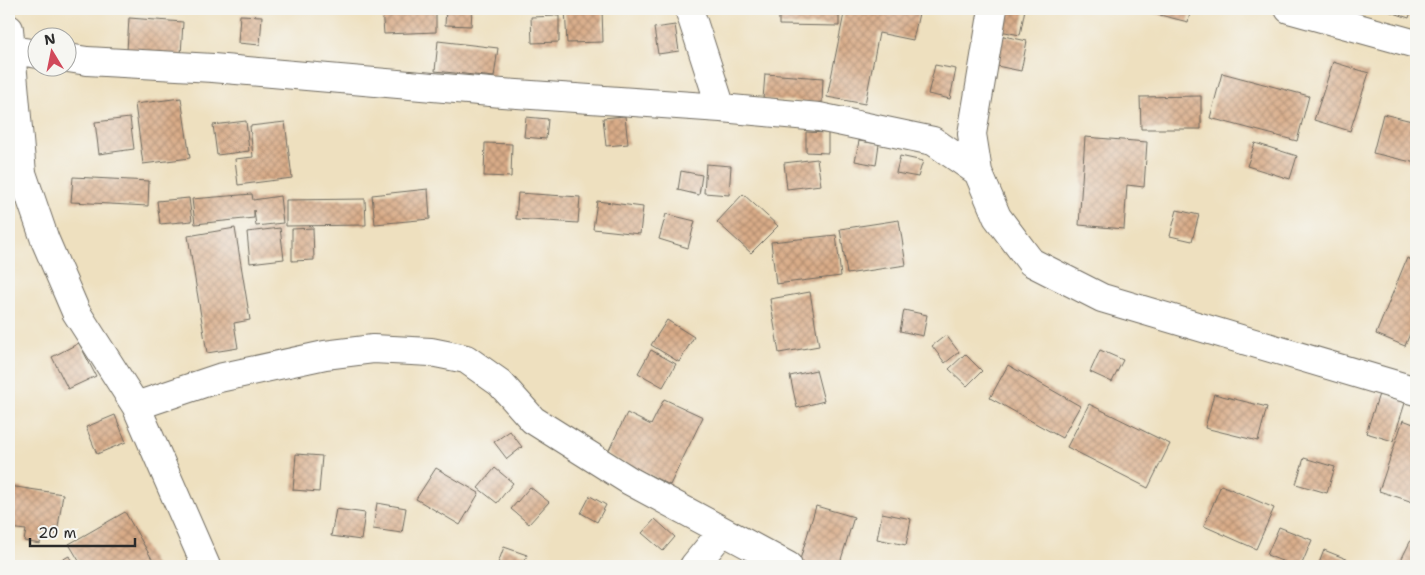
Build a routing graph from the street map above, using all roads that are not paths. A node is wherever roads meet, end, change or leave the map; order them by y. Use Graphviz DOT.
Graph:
graph roads {
  1 [pos="689,9"];
  2 [pos="993,9"];
  3 [pos="1289,9"];
  4 [pos="10,39"];
  5 [pos="1416,44"];
  6 [pos="28,49"];
  7 [pos="78,60"];
  8 [pos="720,108"];
  9 [pos="978,172"];
  10 [pos="1416,391"];
  11 [pos="136,406"];
  12 [pos="722,532"];
  13 [pos="206,566"];
  14 [pos="694,566"];
  15 [pos="788,566"];
  1 -- 8 [label="street"];
  2 -- 9 [label="street"];
  3 -- 5 [label="street"];
  4 -- 6 [label="street"];
  4 -- 11 [label="street"];
  7 -- 8 [label="street"];
  8 -- 9 [label="street"];
  9 -- 10 [label="street"];
  11 -- 12 [label="street"];
  11 -- 13 [label="street"];
  12 -- 14 [label="street"];
  12 -- 15 [label="street"];
}
